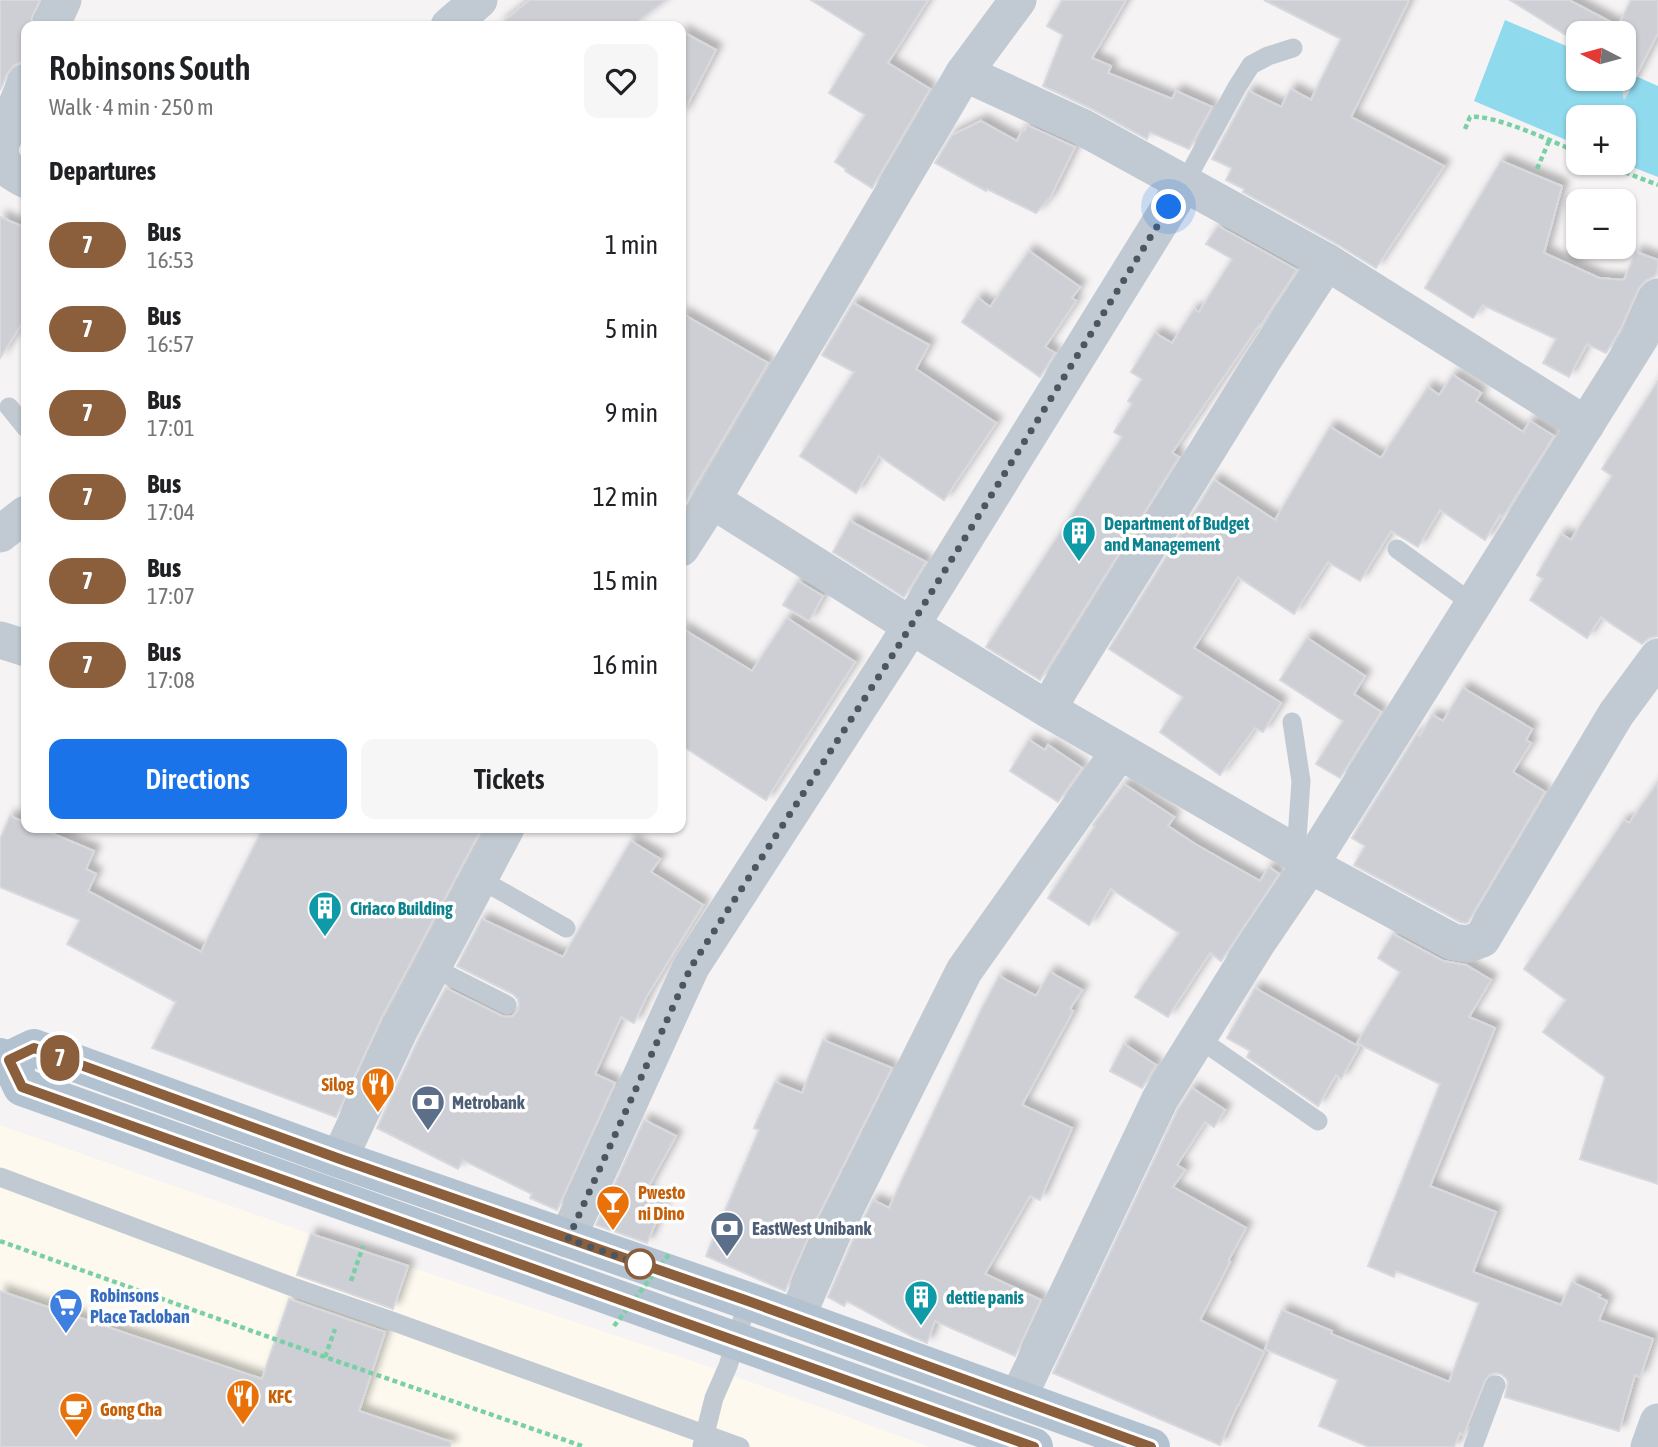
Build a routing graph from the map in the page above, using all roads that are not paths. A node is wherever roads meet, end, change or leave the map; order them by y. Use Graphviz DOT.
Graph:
graph roads {
  1 [pos="63,0"];
  2 [pos="479,0"];
  3 [pos="1018,0"];
  4 [pos="53,21"];
  5 [pos="455,21"];
  6 [pos="1293,48"];
  7 [pos="964,73"];
  8 [pos="21,93"];
  9 [pos="0,148"];
  10 [pos="21,177"];
  11 [pos="1184,184"];
  12 [pos="1326,262"];
  13 [pos="1654,316"];
  14 [pos="9,407"];
  15 [pos="21,422"];
  16 [pos="1586,425"];
  17 [pos="712,500"];
  18 [pos="686,540"];
  19 [pos="1397,549"];
  20 [pos="1473,604"];
  21 [pos="910,625"];
  22 [pos="0,640"];
  23 [pos="21,646"];
  24 [pos="1658,657"];
  25 [pos="1049,710"];
  26 [pos="1292,722"];
  27 [pos="1119,752"];
  28 [pos="503,833"];
  29 [pos="1303,859"];
  30 [pos="478,878"];
  31 [pos="566,928"];
  32 [pos="432,967"];
  33 [pos="507,1005"];
  34 [pos="1198,1038"];
  35 [pos="3,1069"];
  36 [pos="1318,1121"];
  37 [pos="340,1159"];
  38 [pos="0,1177"];
  39 [pos="568,1239"];
  40 [pos="748,1301"];
  41 [pos="796,1319"];
  42 [pos="735,1341"];
  43 [pos="1496,1385"];
  44 [pos="1018,1398"];
  45 [pos="1658,1422"];
  46 [pos="703,1441"];
  47 [pos="740,1447"];
  48 [pos="1034,1447"];
  49 [pos="1151,1447"];
  50 [pos="1473,1447"];
  51 [pos="1649,1447"];
  1 -- 4 [label="street"];
  2 -- 5 [label="street"];
  3 -- 7 [label="street"];
  6 -- 11 [label="lane"];
  7 -- 11 [label="street"];
  7 -- 17 [label="street"];
  8 -- 9 [label="street"];
  9 -- 10 [label="street"];
  11 -- 12 [label="street"];
  11 -- 21 [label="street"];
  12 -- 16 [label="street"];
  12 -- 25 [label="street"];
  13 -- 16 [label="street"];
  14 -- 15 [label="lane"];
  16 -- 20 [label="street"];
  17 -- 18 [label="street"];
  17 -- 21 [label="street"];
  19 -- 20 [label="lane"];
  20 -- 29 [label="street"];
  21 -- 25 [label="street"];
  21 -- 39 [label="street"];
  22 -- 23 [label="street"];
  24 -- 29 [label="street"];
  25 -- 27 [label="street"];
  26 -- 29 [label="lane"];
  27 -- 29 [label="street"];
  27 -- 41 [label="street"];
  28 -- 30 [label="street"];
  29 -- 34 [label="street"];
  30 -- 31 [label="lane"];
  30 -- 32 [label="street"];
  32 -- 33 [label="lane"];
  32 -- 37 [label="street"];
  34 -- 36 [label="lane"];
  34 -- 44 [label="street"];
  35 -- 37 [label="main road"];
  35 -- 42 [label="main road"];
  37 -- 39 [label="main road"];
  38 -- 46 [label="lane"];
  39 -- 40 [label="main road"];
  40 -- 41 [label="main road"];
  40 -- 42 [label="lane"];
  41 -- 44 [label="main road"];
  42 -- 46 [label="lane"];
  42 -- 48 [label="main road"];
  43 -- 50 [label="lane"];
  44 -- 49 [label="main road"];
  45 -- 51 [label="street"];
  46 -- 47 [label="lane"];
}
